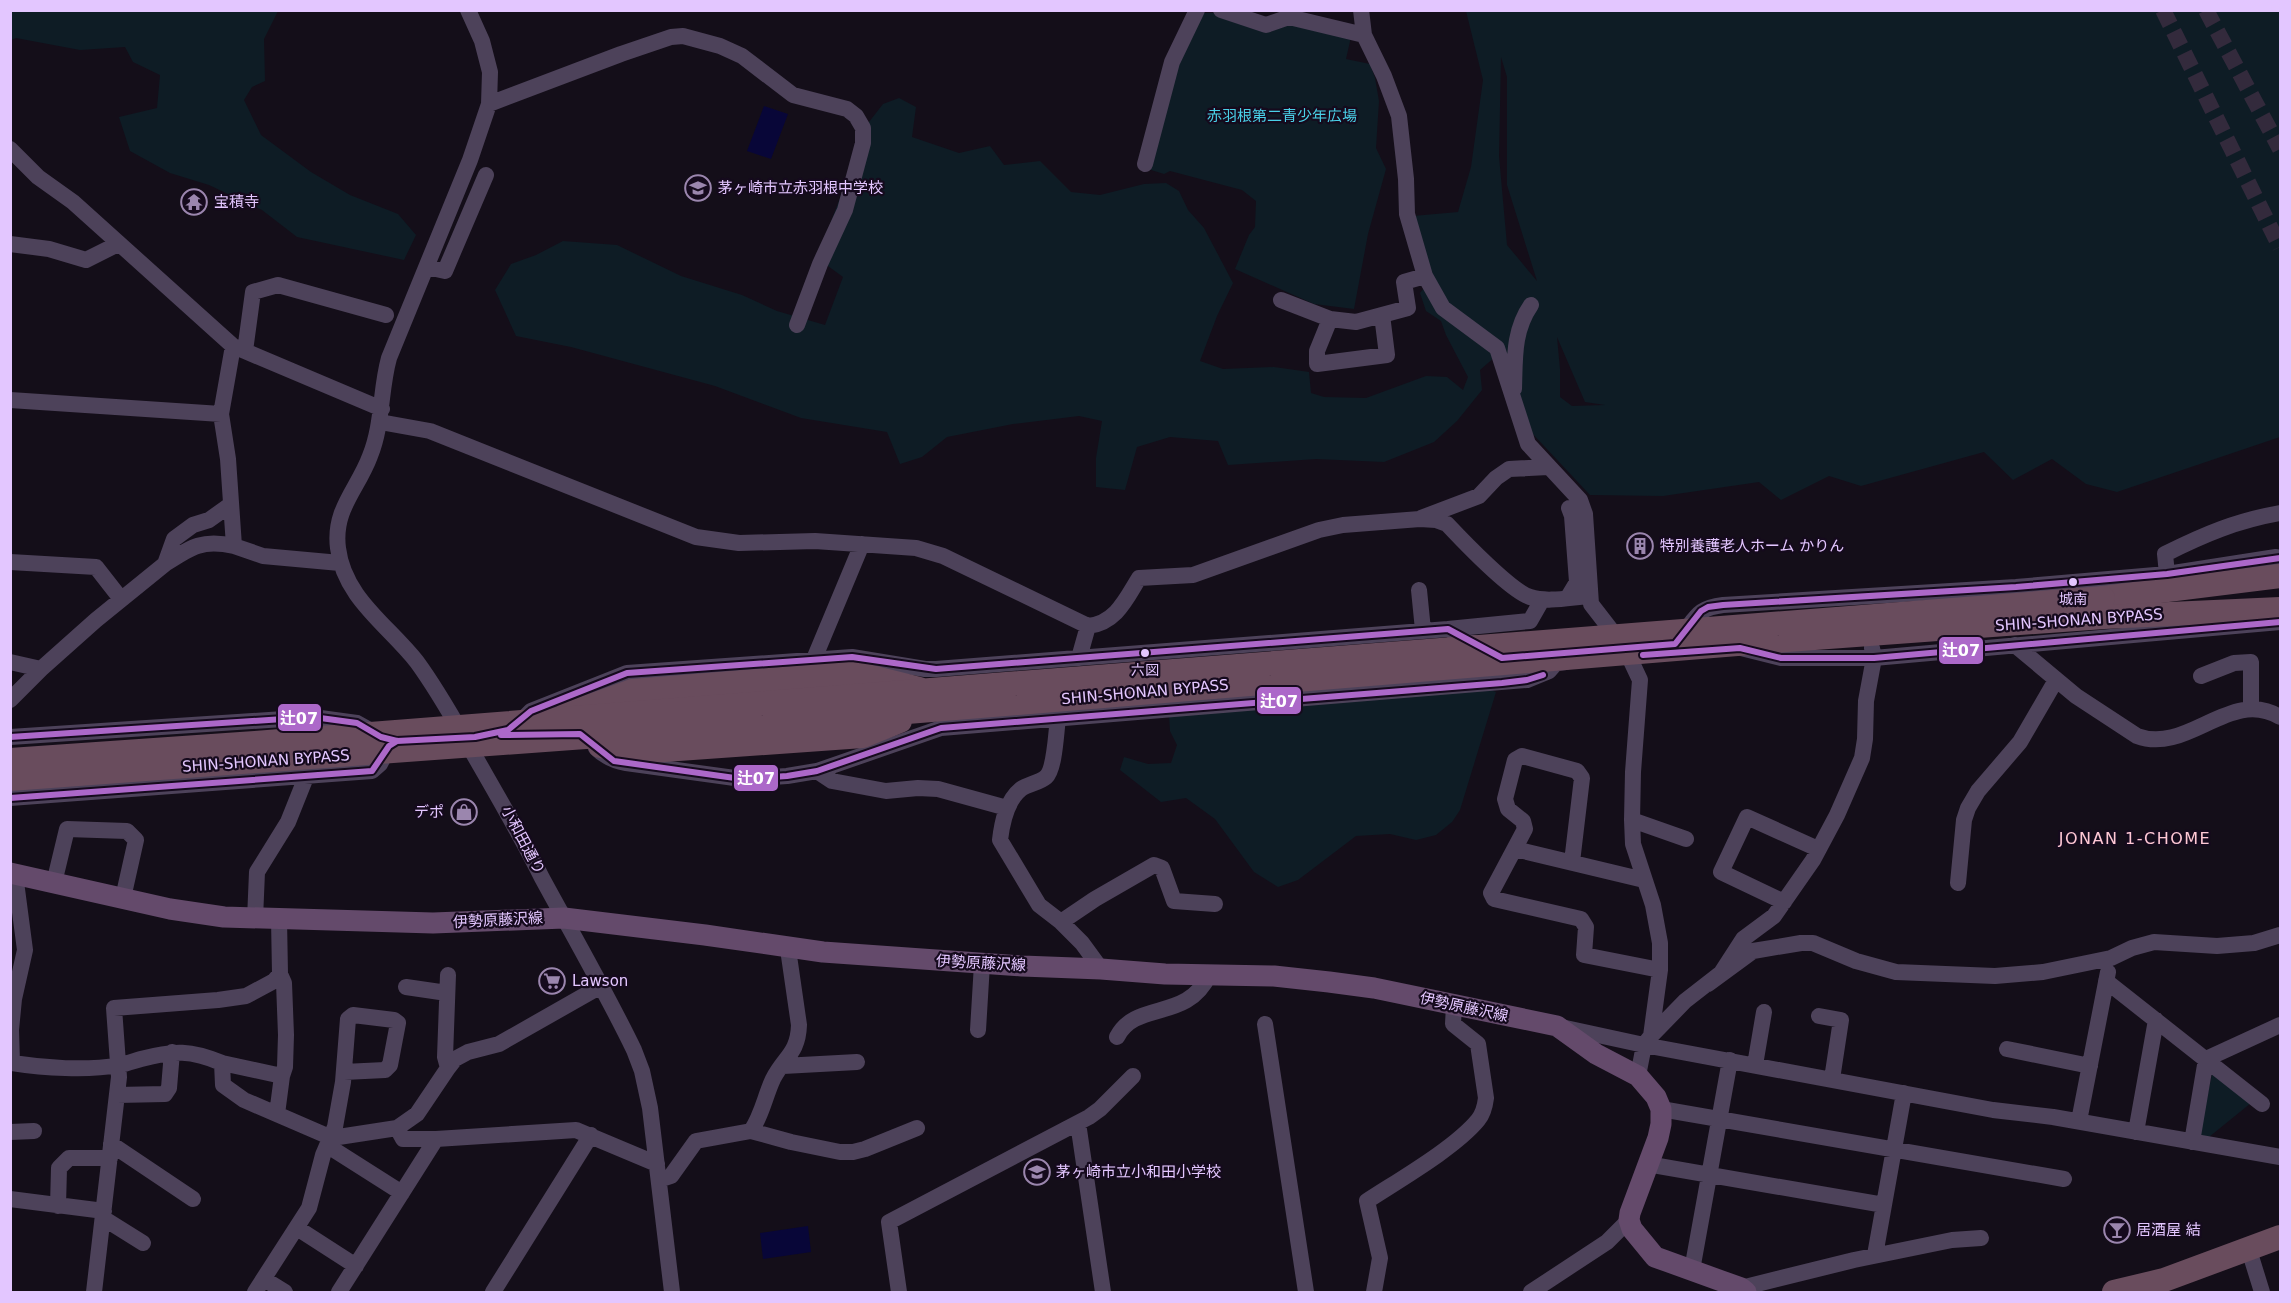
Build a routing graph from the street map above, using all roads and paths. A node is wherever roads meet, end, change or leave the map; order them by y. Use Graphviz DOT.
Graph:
graph roads {
  1 [pos="468,10"];
  2 [pos="1197,10"];
  3 [pos="1221,10"];
  4 [pos="1361,10"];
  5 [pos="1364,35"];
  6 [pos="489,104"];
  7 [pos="10,149"];
  8 [pos="1145,164"];
  9 [pos="486,175"];
  10 [pos="10,244"];
  11 [pos="118,244"];
  12 [pos="427,267"];
  13 [pos="1425,276"];
  14 [pos="1281,300"];
  15 [pos="1531,305"];
  16 [pos="386,315"];
  17 [pos="1382,315"];
  18 [pos="1330,319"];
  19 [pos="797,325"];
  20 [pos="239,349"];
  21 [pos="1514,399"];
  22 [pos="10,400"];
  23 [pos="221,414"];
  24 [pos="381,416"];
  25 [pos="1548,467"];
  26 [pos="230,505"];
  27 [pos="1569,508"];
  28 [pos="2280,513"];
  29 [pos="1420,519"];
  30 [pos="862,544"];
  31 [pos="234,546"];
  32 [pos="10,562"];
  33 [pos="2279,562"];
  34 [pos="340,563"];
  35 [pos="165,564"];
  36 [pos="2166,574"];
  37 [pos="2035,586"];
  38 [pos="1419,590"];
  39 [pos="1590,596"];
  40 [pos="1568,597"];
  41 [pos="1864,597"];
  42 [pos="121,599"];
  43 [pos="1542,600"];
  44 [pos="2280,609"];
  45 [pos="2280,622"];
  46 [pos="1088,626"];
  47 [pos="1448,629"];
  48 [pos="1423,630"];
  49 [pos="2038,643"];
  50 [pos="2015,645"];
  51 [pos="1489,652"];
  52 [pos="1628,652"];
  53 [pos="1079,658"];
  54 [pos="1874,658"];
  55 [pos="814,659"];
  56 [pos="10,662"];
  57 [pos="41,669"];
  58 [pos="2201,676"];
  59 [pos="2056,680"];
  60 [pos="1489,683"];
  61 [pos="10,700"];
  62 [pos="923,701"];
  63 [pos="2251,708"];
  64 [pos="531,711"];
  65 [pos="2280,717"];
  66 [pos="1058,719"];
  67 [pos="336,720"];
  68 [pos="548,731"];
  69 [pos="482,736"];
  70 [pos="10,737"];
  71 [pos="464,738"];
  72 [pos="397,741"];
  73 [pos="10,760"];
  74 [pos="817,771"];
  75 [pos="314,776"];
  76 [pos="10,779"];
  77 [pos="10,798"];
  78 [pos="1007,808"];
  79 [pos="1632,820"];
  80 [pos="1686,839"];
  81 [pos="1515,849"];
  82 [pos="1818,849"];
  83 [pos="1572,862"];
  84 [pos="13,873"];
  85 [pos="1644,880"];
  86 [pos="54,883"];
  87 [pos="1958,883"];
  88 [pos="123,898"];
  89 [pos="1784,902"];
  90 [pos="1215,904"];
  91 [pos="564,918"];
  92 [pos="255,919"];
  93 [pos="279,919"];
  94 [pos="1061,922"];
  95 [pos="2280,935"];
  96 [pos="788,948"];
  97 [pos="2111,958"];
  98 [pos="982,963"];
  99 [pos="1101,969"];
  100 [pos="1660,970"];
  101 [pos="280,974"];
  102 [pos="448,975"];
  103 [pos="1209,975"];
  104 [pos="2106,981"];
  105 [pos="1708,984"];
  106 [pos="601,986"];
  107 [pos="406,987"];
  108 [pos="447,993"];
  109 [pos="1454,1005"];
  110 [pos="1764,1012"];
  111 [pos="1819,1016"];
  112 [pos="2156,1020"];
  113 [pos="1265,1024"];
  114 [pos="2280,1025"];
  115 [pos="1557,1026"];
  116 [pos="978,1030"];
  117 [pos="1117,1038"];
  118 [pos="1647,1041"];
  119 [pos="2007,1049"];
  120 [pos="172,1052"];
  121 [pos="2206,1059"];
  122 [pos="1730,1060"];
  123 [pos="857,1062"];
  124 [pos="222,1063"];
  125 [pos="11,1064"];
  126 [pos="118,1065"];
  127 [pos="1755,1065"];
  128 [pos="783,1066"];
  129 [pos="2090,1066"];
  130 [pos="448,1068"];
  131 [pos="344,1072"];
  132 [pos="282,1076"];
  133 [pos="1133,1076"];
  134 [pos="1638,1076"];
  135 [pos="1832,1079"];
  136 [pos="1904,1093"];
  137 [pos="117,1095"];
  138 [pos="2262,1104"];
  139 [pos="1661,1108"];
  140 [pos="278,1114"];
  141 [pos="1719,1119"];
  142 [pos="2079,1121"];
  143 [pos="1078,1123"];
  144 [pos="397,1128"];
  145 [pos="917,1128"];
  146 [pos="34,1131"];
  147 [pos="752,1131"];
  148 [pos="10,1132"];
  149 [pos="2136,1132"];
  150 [pos="591,1135"];
  151 [pos="436,1139"];
  152 [pos="330,1142"];
  153 [pos="2193,1142"];
  154 [pos="1894,1149"];
  155 [pos="111,1151"];
  156 [pos="2280,1157"];
  157 [pos="1647,1164"];
  158 [pos="658,1172"];
  159 [pos="1709,1175"];
  160 [pos="2064,1179"];
  161 [pos="402,1193"];
  162 [pos="193,1198"];
  163 [pos="10,1200"];
  164 [pos="1884,1205"];
  165 [pos="58,1206"];
  166 [pos="103,1215"];
  167 [pos="1629,1220"];
  168 [pos="297,1228"];
  169 [pos="2280,1237"];
  170 [pos="1981,1238"];
  171 [pos="143,1243"];
  172 [pos="2249,1250"];
  173 [pos="1875,1255"];
  174 [pos="356,1266"];
  175 [pos="1692,1270"];
  176 [pos="260,1286"];
  177 [pos="1744,1290"];
  178 [pos="2138,1290"];
  179 [pos="339,1292"];
  180 [pos="94,1293"];
  181 [pos="285,1293"];
  182 [pos="493,1293"];
  183 [pos="672,1293"];
  184 [pos="899,1293"];
  185 [pos="1103,1293"];
  186 [pos="1306,1293"];
  187 [pos="1374,1293"];
  188 [pos="1531,1293"];
  189 [pos="2114,1293"];
  190 [pos="2262,1293"];
  1 -- 6 [label="street, 小和田通り"];
  2 -- 8 [label="street"];
  3 -- 5 [label="street"];
  4 -- 5 [label="street"];
  5 -- 13 [label="street"];
  6 -- 12 [label="street, 小和田通り"];
  6 -- 19 [label="street"];
  7 -- 11 [label="street"];
  9 -- 12 [label="street"];
  10 -- 11 [label="street"];
  11 -- 20 [label="street"];
  12 -- 24 [label="street, 小和田通り"];
  13 -- 17 [label="street"];
  13 -- 21 [label="street"];
  14 -- 18 [label="street"];
  15 -- 21 [label="street"];
  16 -- 20 [label="street"];
  17 -- 18 [label="street"];
  17 -- 18 [label="street"];
  20 -- 23 [label="street"];
  20 -- 24 [label="street"];
  21 -- 25 [label="street"];
  22 -- 23 [label="street"];
  23 -- 26 [label="street"];
  24 -- 30 [label="street"];
  24 -- 34 [label="street, 小和田通り"];
  25 -- 29 [label="street"];
  25 -- 39 [label="street"];
  26 -- 31 [label="street"];
  26 -- 35 [label="street"];
  27 -- 40 [label="street"];
  28 -- 36 [label="street"];
  29 -- 43 [label="street"];
  29 -- 46 [label="street"];
  30 -- 46 [label="street"];
  30 -- 55 [label="street"];
  31 -- 34 [label="street"];
  31 -- 35 [label="street"];
  32 -- 42 [label="street"];
  33 -- 36 [label="street"];
  33 -- 62 [label="highway, SHIN-SHONAN BYPASS, bridge"];
  34 -- 71 [label="street, 小和田通り"];
  35 -- 42 [label="street"];
  36 -- 37 [label="street"];
  37 -- 41 [label="street"];
  37 -- 49 [label="street"];
  38 -- 48 [label="street"];
  39 -- 40 [label="street"];
  39 -- 52 [label="street"];
  40 -- 43 [label="street"];
  41 -- 52 [label="street"];
  41 -- 54 [label="street"];
  42 -- 57 [label="street"];
  43 -- 47 [label="street"];
  44 -- 62 [label="highway, SHIN-SHONAN BYPASS, bridge"];
  45 -- 49 [label="street"];
  46 -- 53 [label="street"];
  47 -- 48 [label="street"];
  47 -- 51 [label="street"];
  48 -- 53 [label="street"];
  49 -- 50 [label="street"];
  50 -- 54 [label="street"];
  50 -- 59 [label="street"];
  51 -- 52 [label="street"];
  51 -- 60 [label="street"];
  52 -- 54 [label="street"];
  52 -- 60 [label="street"];
  52 -- 79 [label="street"];
  53 -- 55 [label="street"];
  54 -- 82 [label="street"];
  55 -- 64 [label="street"];
  56 -- 57 [label="street"];
  57 -- 61 [label="street"];
  58 -- 63 [label="street"];
  59 -- 63 [label="street"];
  59 -- 87 [label="street"];
  60 -- 66 [label="street"];
  62 -- 68 [label="highway, SHIN-SHONAN BYPASS, bridge"];
  62 -- 68 [label="highway, bridge"];
  63 -- 65 [label="street"];
  64 -- 68 [label="street"];
  64 -- 69 [label="street"];
  66 -- 74 [label="street"];
  66 -- 78 [label="street"];
  67 -- 70 [label="street"];
  67 -- 72 [label="street"];
  67 -- 75 [label="street"];
  68 -- 69 [label="street"];
  68 -- 73 [label="highway, SHIN-SHONAN BYPASS, bridge"];
  68 -- 74 [label="street"];
  68 -- 76 [label="highway, SHIN-SHONAN BYPASS, bridge"];
  69 -- 71 [label="street"];
  71 -- 72 [label="street"];
  71 -- 91 [label="street, 小和田通り"];
  72 -- 75 [label="street"];
  74 -- 78 [label="street"];
  75 -- 77 [label="street"];
  75 -- 92 [label="street"];
  78 -- 94 [label="street"];
  79 -- 80 [label="street"];
  79 -- 85 [label="street"];
  81 -- 83 [label="street"];
  81 -- 83 [label="street"];
  81 -- 100 [label="street"];
  82 -- 89 [label="street"];
  82 -- 89 [label="street"];
  83 -- 85 [label="street"];
  84 -- 86 [label="main road, 伊勢原藤沢線"];
  84 -- 125 [label="street"];
  85 -- 100 [label="street"];
  86 -- 88 [label="main road, 伊勢原藤沢線"];
  86 -- 88 [label="street"];
  88 -- 92 [label="main road, 伊勢原藤沢線"];
  89 -- 105 [label="street"];
  90 -- 94 [label="street"];
  91 -- 93 [label="main road, 伊勢原藤沢線"];
  91 -- 96 [label="main road, 伊勢原藤沢線"];
  91 -- 106 [label="street, 小和田通り"];
  92 -- 93 [label="main road, 伊勢原藤沢線"];
  93 -- 101 [label="street"];
  94 -- 99 [label="street"];
  95 -- 97 [label="street"];
  96 -- 98 [label="main road, 伊勢原藤沢線"];
  96 -- 128 [label="street"];
  97 -- 104 [label="street"];
  97 -- 105 [label="street"];
  98 -- 99 [label="main road, 伊勢原藤沢線"];
  98 -- 116 [label="street"];
  99 -- 103 [label="main road, 伊勢原藤沢線"];
  100 -- 118 [label="street"];
  101 -- 126 [label="street"];
  101 -- 132 [label="street"];
  102 -- 108 [label="street"];
  103 -- 109 [label="main road, 伊勢原藤沢線"];
  103 -- 117 [label="street"];
  104 -- 112 [label="street"];
  104 -- 129 [label="street"];
  105 -- 118 [label="street"];
  106 -- 130 [label="street"];
  106 -- 158 [label="street, 小和田通り"];
  107 -- 108 [label="street"];
  108 -- 130 [label="street"];
  109 -- 115 [label="main road, 伊勢原藤沢線"];
  109 -- 187 [label="street"];
  110 -- 127 [label="street"];
  111 -- 135 [label="street"];
  112 -- 121 [label="street"];
  112 -- 149 [label="street"];
  113 -- 186 [label="street"];
  114 -- 121 [label="street"];
  115 -- 118 [label="street"];
  115 -- 134 [label="main road, 伊勢原藤沢線"];
  118 -- 122 [label="street"];
  118 -- 134 [label="street"];
  119 -- 129 [label="street"];
  120 -- 124 [label="street"];
  120 -- 126 [label="street"];
  120 -- 137 [label="street"];
  121 -- 138 [label="street"];
  121 -- 153 [label="street"];
  122 -- 127 [label="street"];
  122 -- 141 [label="street"];
  123 -- 128 [label="street"];
  124 -- 132 [label="street"];
  124 -- 140 [label="street"];
  125 -- 126 [label="street"];
  126 -- 137 [label="street"];
  127 -- 135 [label="street"];
  128 -- 147 [label="street"];
  129 -- 142 [label="street"];
  130 -- 144 [label="street"];
  131 -- 152 [label="street"];
  132 -- 140 [label="street"];
  133 -- 143 [label="street"];
  134 -- 139 [label="main road, 伊勢原藤沢線"];
  135 -- 136 [label="street"];
  136 -- 142 [label="street"];
  136 -- 154 [label="street"];
  137 -- 155 [label="street"];
  139 -- 141 [label="street"];
  139 -- 157 [label="main road"];
  140 -- 152 [label="street"];
  141 -- 154 [label="street"];
  141 -- 159 [label="street"];
  142 -- 149 [label="street"];
  143 -- 184 [label="street"];
  143 -- 185 [label="street"];
  144 -- 151 [label="street"];
  144 -- 152 [label="street"];
  145 -- 147 [label="street"];
  146 -- 148 [label="street"];
  147 -- 158 [label="street"];
  149 -- 153 [label="street"];
  150 -- 151 [label="street"];
  150 -- 158 [label="street"];
  150 -- 182 [label="street"];
  151 -- 161 [label="street"];
  152 -- 161 [label="street"];
  152 -- 168 [label="street"];
  153 -- 156 [label="street"];
  154 -- 160 [label="street"];
  154 -- 164 [label="street"];
  155 -- 162 [label="street"];
  155 -- 165 [label="street"];
  155 -- 166 [label="street"];
  157 -- 159 [label="street"];
  157 -- 167 [label="main road"];
  158 -- 183 [label="street, 小和田通り"];
  159 -- 164 [label="street"];
  159 -- 175 [label="street"];
  161 -- 174 [label="street"];
  163 -- 165 [label="street"];
  164 -- 173 [label="street"];
  165 -- 166 [label="street"];
  166 -- 171 [label="street"];
  166 -- 180 [label="street"];
  167 -- 175 [label="main road"];
  167 -- 188 [label="street"];
  168 -- 174 [label="street"];
  168 -- 176 [label="street"];
  169 -- 172 [label="highway"];
  170 -- 173 [label="street"];
  172 -- 178 [label="highway"];
  172 -- 190 [label="street"];
  173 -- 177 [label="street"];
  174 -- 179 [label="street"];
  175 -- 177 [label="main road"];
  176 -- 181 [label="street"];
  178 -- 189 [label="highway"];
}
